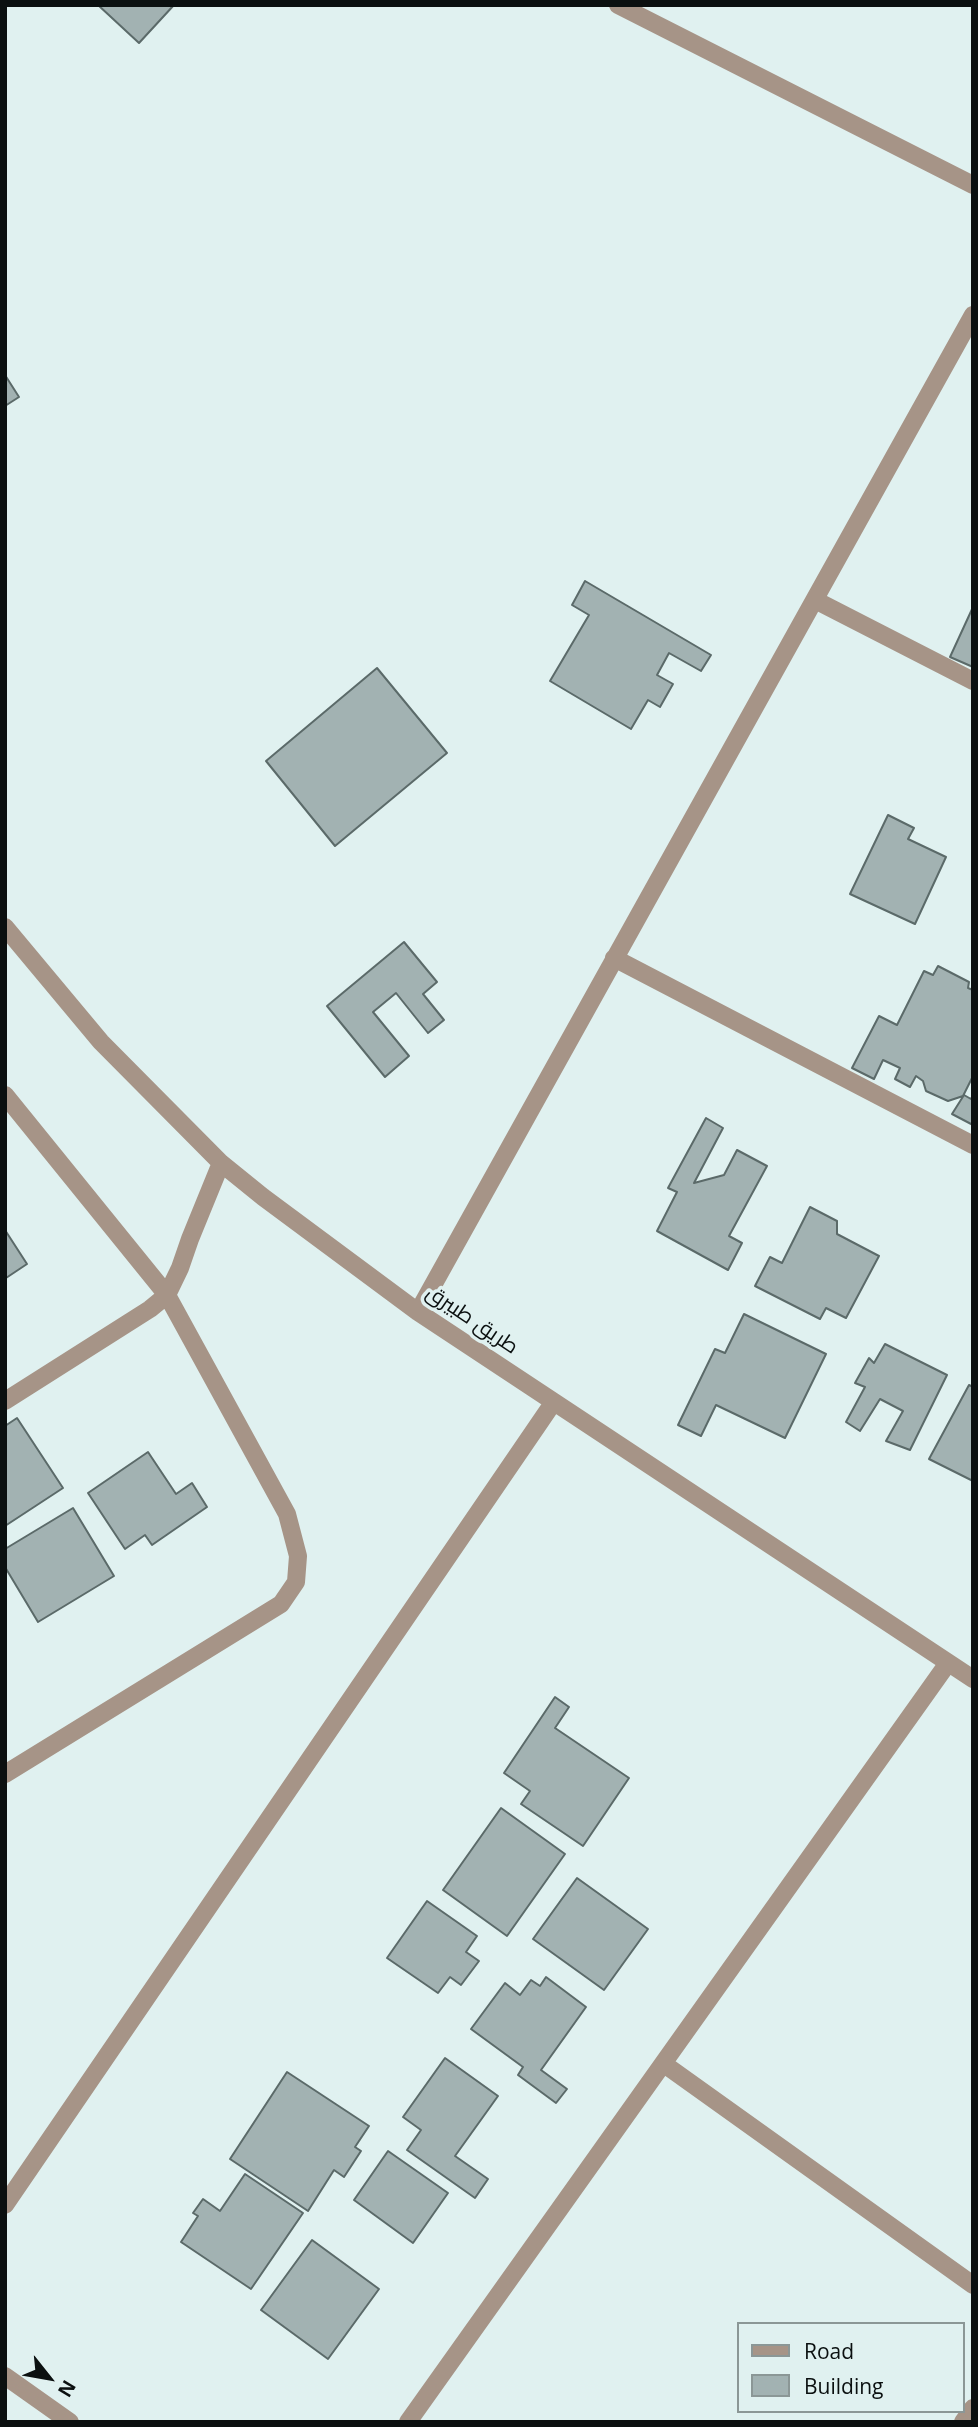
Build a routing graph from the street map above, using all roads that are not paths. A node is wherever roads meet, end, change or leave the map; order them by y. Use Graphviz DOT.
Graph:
graph roads {
  1 [pos="618,5"];
  2 [pos="973,185"];
  3 [pos="973,315"];
  4 [pos="815,600"];
  5 [pos="973,681"];
  6 [pos="5,927"];
  7 [pos="614,958"];
  8 [pos="5,1095"];
  9 [pos="973,1145"];
  10 [pos="221,1163"];
  11 [pos="167,1295"];
  12 [pos="418,1312"];
  13 [pos="5,1401"];
  14 [pos="553,1403"];
  15 [pos="948,1663"];
  16 [pos="973,1679"];
  17 [pos="5,1774"];
  18 [pos="664,2064"];
  19 [pos="5,2205"];
  20 [pos="973,2286"];
  21 [pos="5,2376"];
  22 [pos="973,2408"];
  23 [pos="70,2422"];
  24 [pos="408,2422"];
  25 [pos="963,2422"];
  1 -- 2 [label="street"];
  3 -- 4 [label="street"];
  4 -- 5 [label="street"];
  4 -- 7 [label="street"];
  6 -- 10 [label="street, طريق طبيرق"];
  7 -- 9 [label="street"];
  7 -- 12 [label="street"];
  8 -- 11 [label="street"];
  10 -- 11 [label="street"];
  10 -- 12 [label="street, طريق طبيرق"];
  11 -- 13 [label="street"];
  11 -- 17 [label="street"];
  12 -- 14 [label="street, طريق طبيرق"];
  14 -- 15 [label="street, طريق طبيرق"];
  14 -- 19 [label="street"];
  15 -- 16 [label="street, طريق طبيرق"];
  15 -- 18 [label="street"];
  18 -- 20 [label="street"];
  18 -- 24 [label="street"];
  21 -- 23 [label="street"];
  22 -- 25 [label="street"];
}
